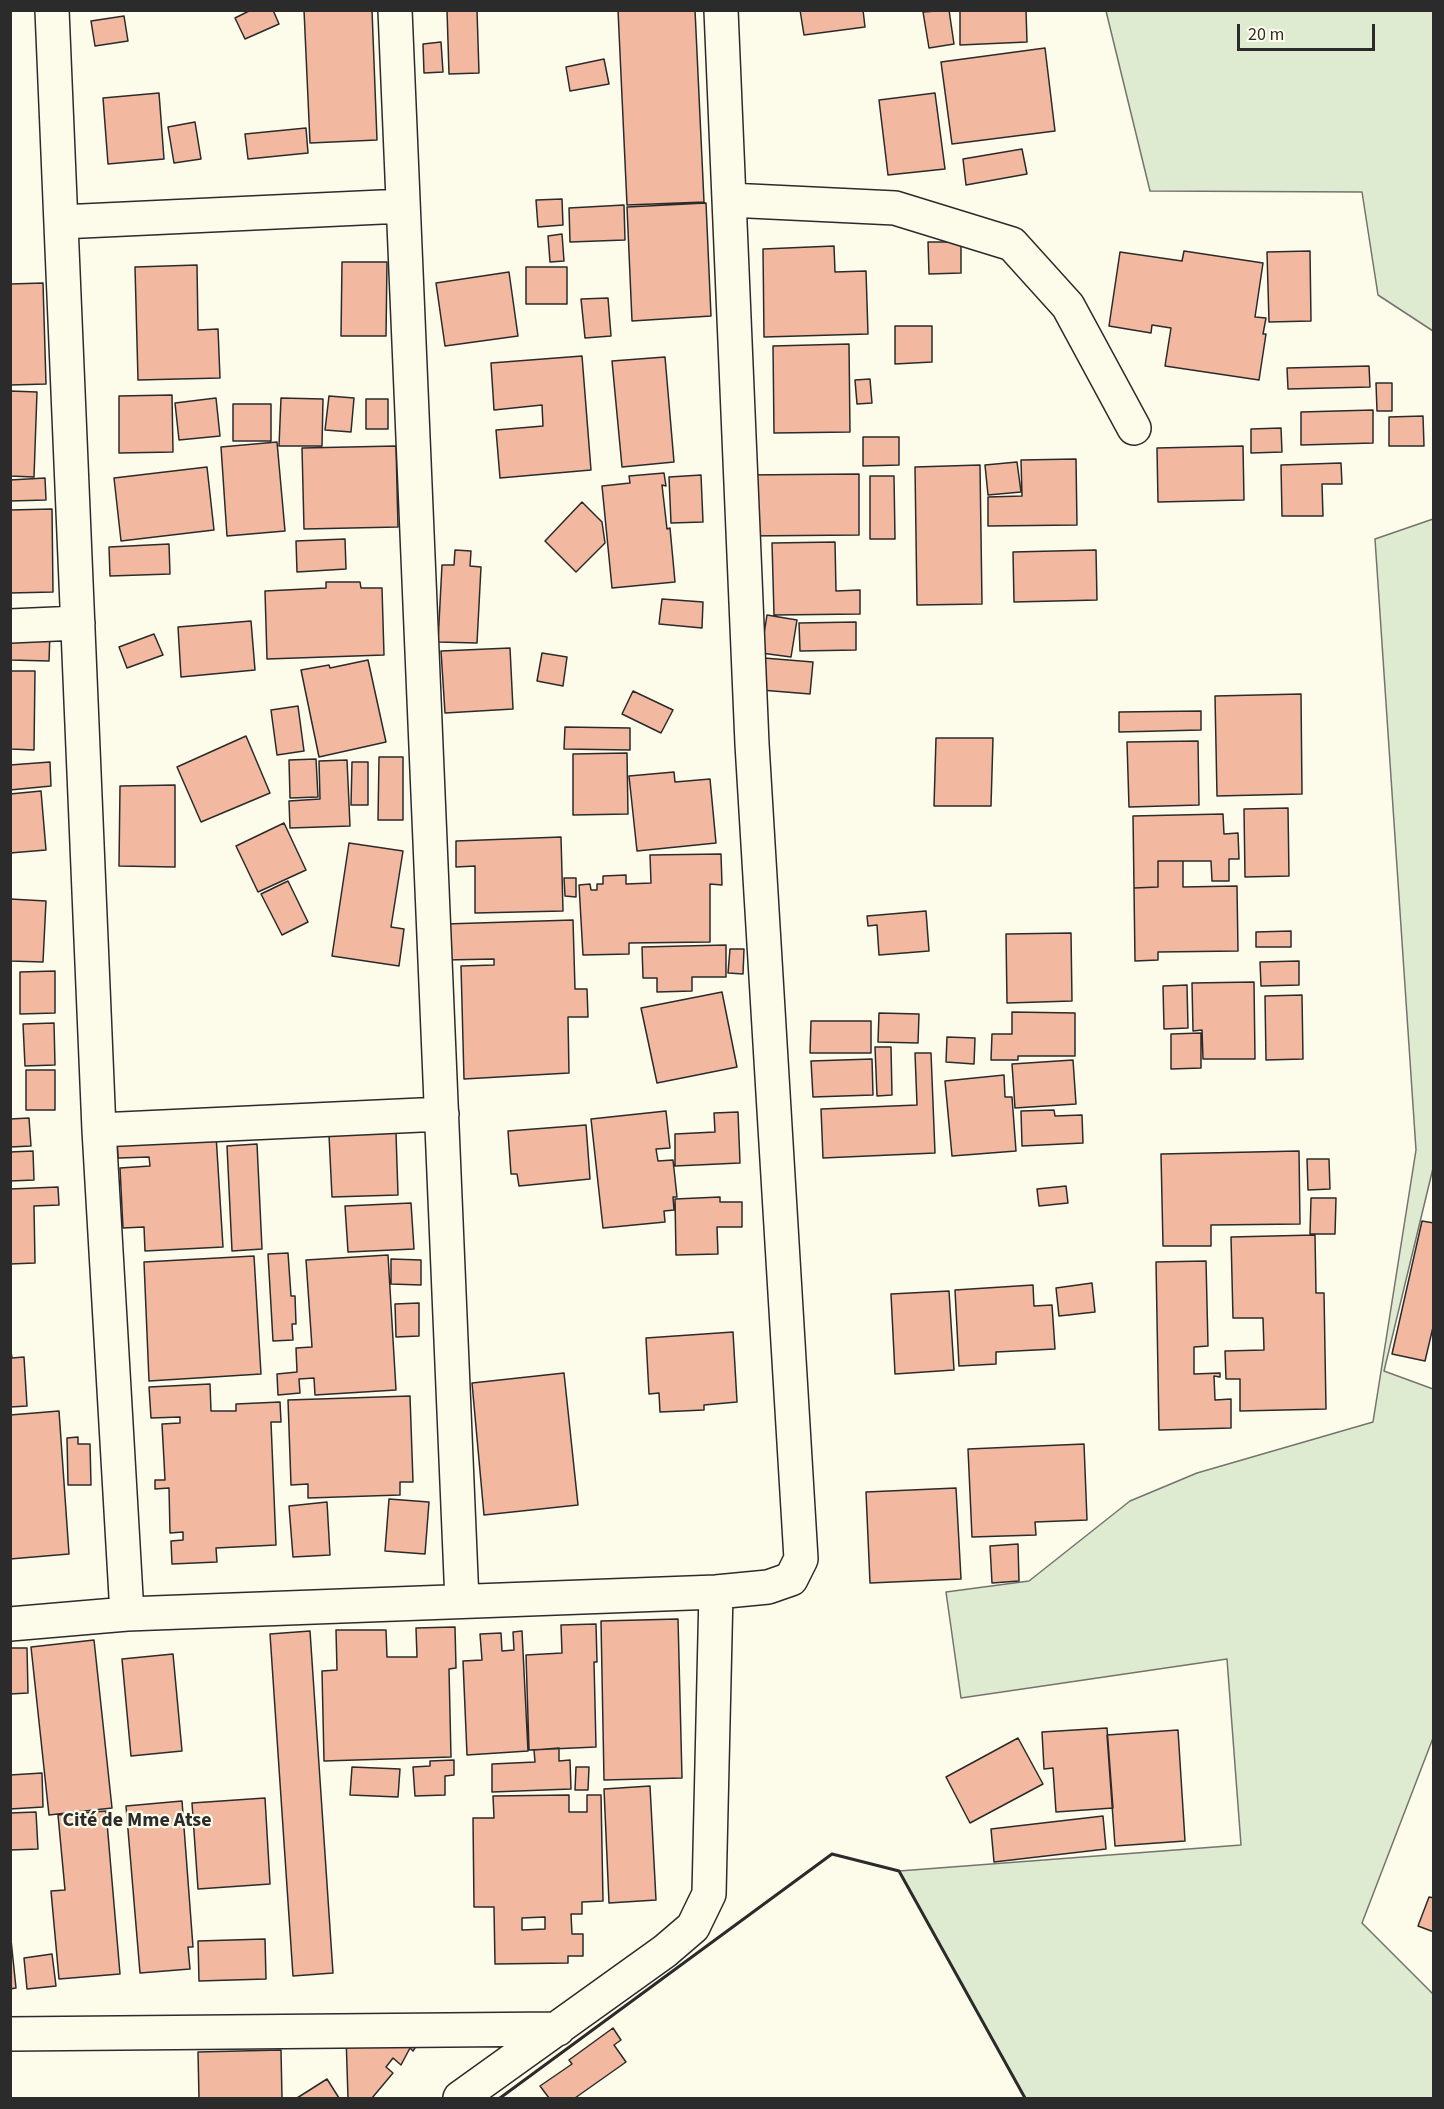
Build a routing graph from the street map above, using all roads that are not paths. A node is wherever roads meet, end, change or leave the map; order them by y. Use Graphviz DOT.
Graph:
graph roads {
  1 [pos="52,10"];
  2 [pos="395,10"];
  3 [pos="721,10"];
  4 [pos="729,200"];
  5 [pos="403,206"];
  6 [pos="61,222"];
  7 [pos="1134,428"];
  8 [pos="78,623"];
  9 [pos="10,626"];
  10 [pos="442,1114"];
  11 [pos="99,1130"];
  12 [pos="716,1592"];
  13 [pos="462,1601"];
  14 [pos="127,1614"];
  15 [pos="10,1623"];
  16 [pos="558,2029"];
  17 [pos="10,2034"];
  18 [pos="460,2098"];
  1 -- 6 [label="street"];
  2 -- 5 [label="street"];
  3 -- 4 [label="street"];
  4 -- 7 [label="street"];
  4 -- 12 [label="street"];
  5 -- 6 [label="street"];
  5 -- 10 [label="street"];
  6 -- 8 [label="street"];
  8 -- 9 [label="street"];
  8 -- 11 [label="street"];
  10 -- 11 [label="street"];
  10 -- 13 [label="street"];
  11 -- 14 [label="street"];
  12 -- 13 [label="street"];
  12 -- 16 [label="street"];
  13 -- 14 [label="street"];
  14 -- 15 [label="street"];
  16 -- 17 [label="street"];
  16 -- 18 [label="street"];
}
